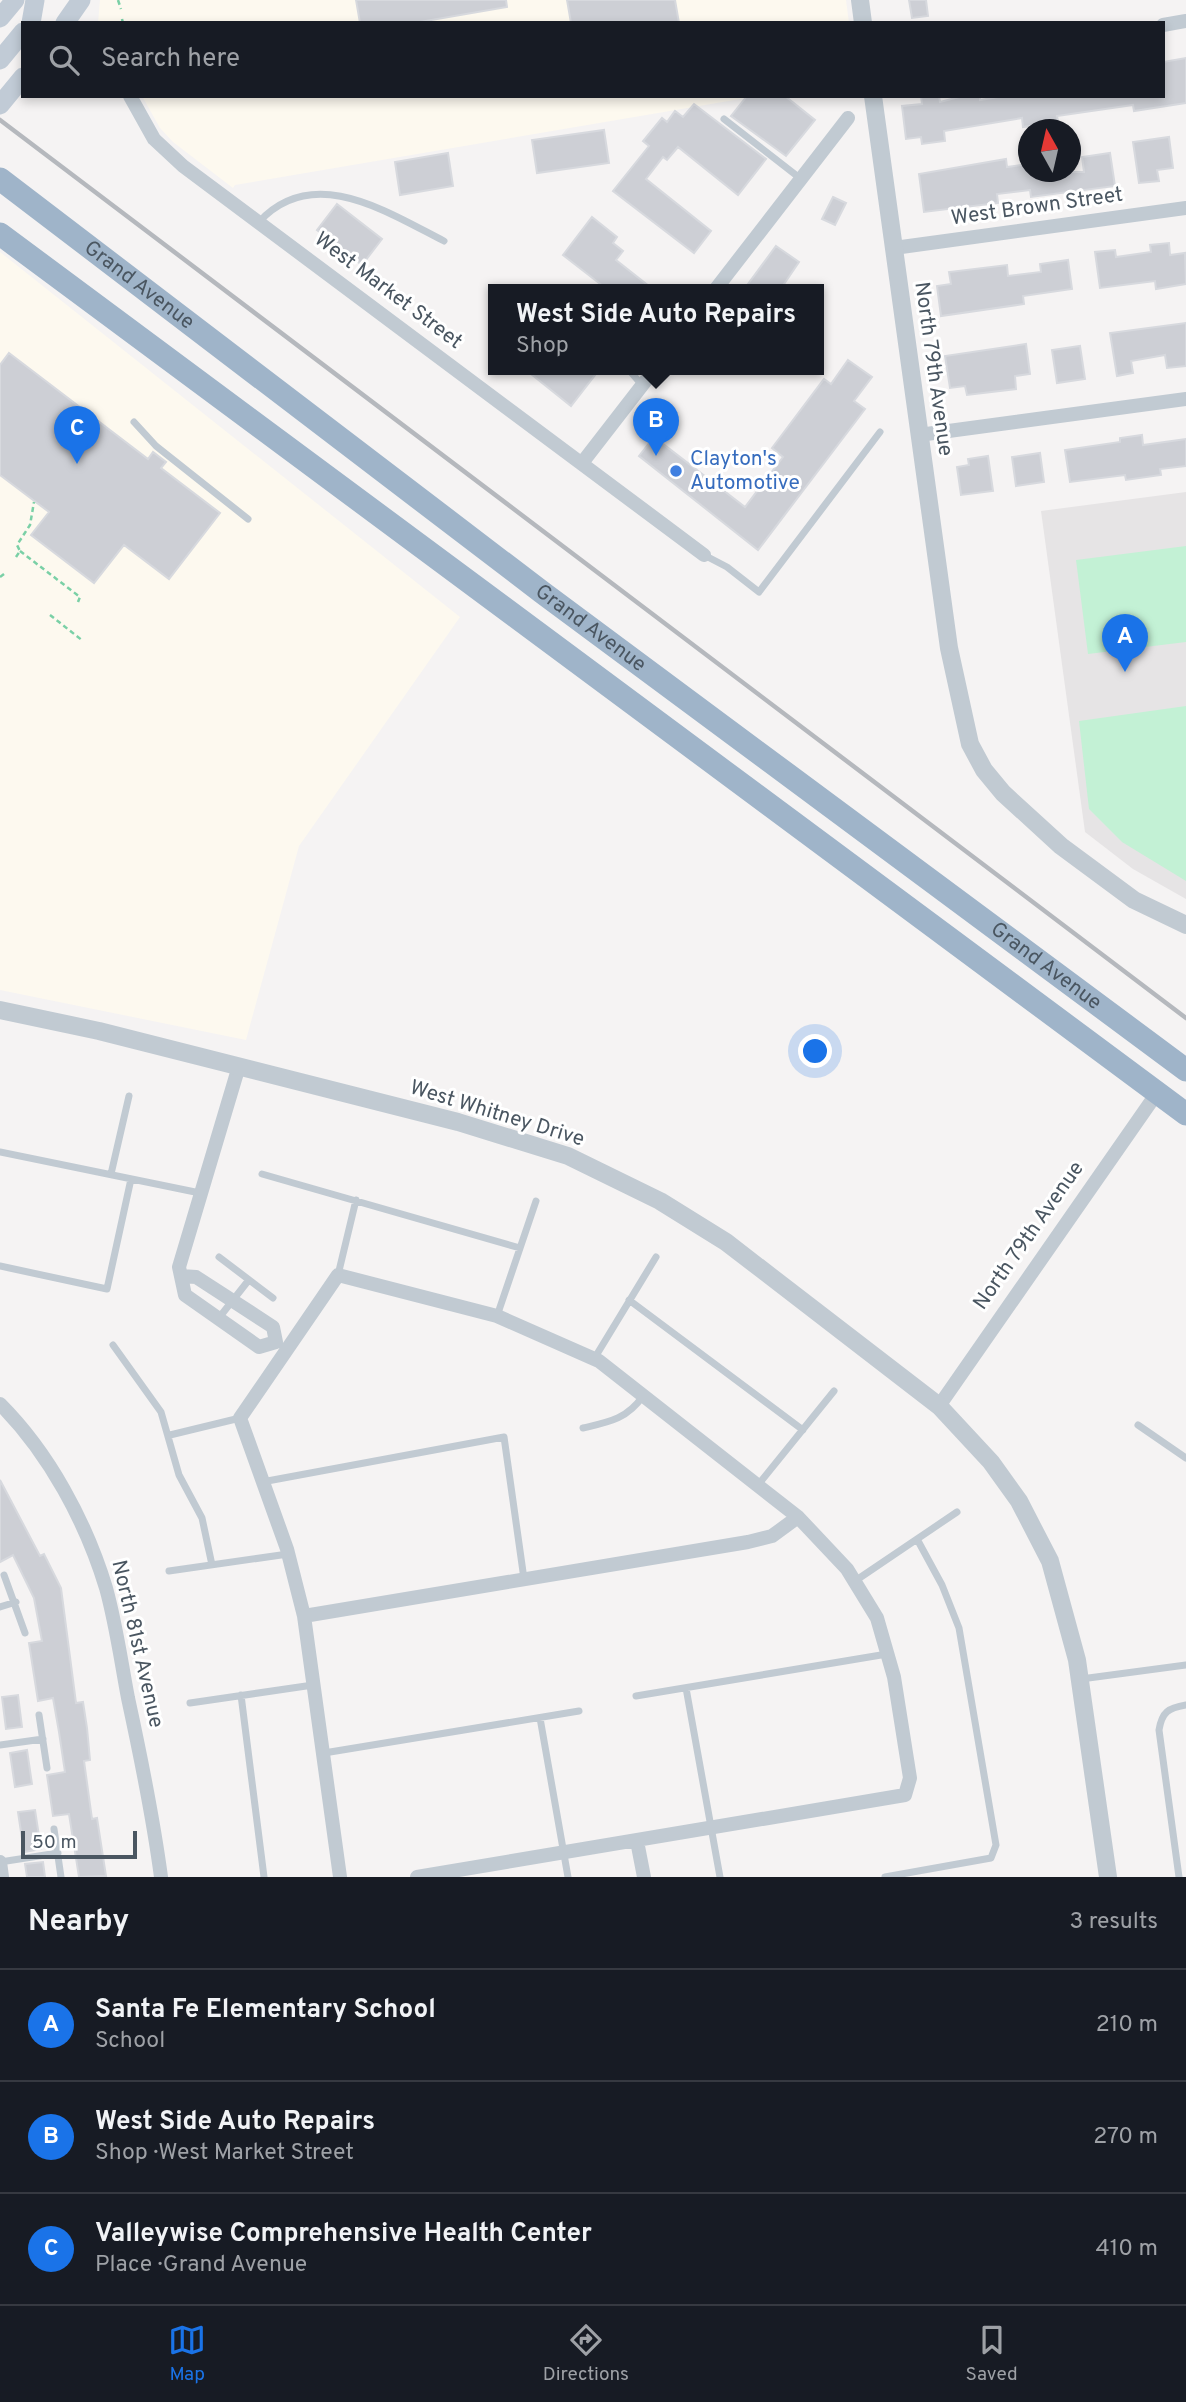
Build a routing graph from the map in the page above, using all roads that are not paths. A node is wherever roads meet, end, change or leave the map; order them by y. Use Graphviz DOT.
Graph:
graph roads {
  1 [pos="15,0"];
  2 [pos="35,0"];
  3 [pos="81,0"];
  4 [pos="860,0"];
  5 [pos="0,18"];
  6 [pos="32,21"];
  7 [pos="66,21"];
  8 [pos="863,21"];
  9 [pos="1186,22"];
  10 [pos="1165,25"];
  11 [pos="21,34"];
  12 [pos="0,60"];
  13 [pos="21,79"];
  14 [pos="131,98"];
  15 [pos="873,98"];
  16 [pos="0,105"];
  17 [pos="848,118"];
  18 [pos="724,119"];
  19 [pos="0,179"];
  20 [pos="801,179"];
  21 [pos="1186,208"];
  22 [pos="259,222"];
  23 [pos="0,233"];
  24 [pos="444,241"];
  25 [pos="894,248"];
  26 [pos="720,284"];
  27 [pos="633,375"];
  28 [pos="650,375"];
  29 [pos="642,385"];
  30 [pos="1186,399"];
  31 [pos="134,422"];
  32 [pos="880,432"];
  33 [pos="919,435"];
  34 [pos="582,463"];
  35 [pos="248,519"];
  36 [pos="704,555"];
  37 [pos="1186,925"];
  38 [pos="0,1010"];
  39 [pos="239,1066"];
  40 [pos="1186,1070"];
  41 [pos="1157,1093"];
  42 [pos="129,1096"];
  43 [pos="1186,1114"];
  44 [pos="0,1152"];
  45 [pos="111,1174"];
  46 [pos="262,1174"];
  47 [pos="131,1179"];
  48 [pos="200,1193"];
  49 [pos="356,1200"];
  50 [pos="536,1201"];
  51 [pos="520,1248"];
  52 [pos="219,1257"];
  53 [pos="656,1257"];
  54 [pos="0,1266"];
  55 [pos="338,1275"];
  56 [pos="181,1276"];
  57 [pos="248,1281"];
  58 [pos="273,1298"];
  59 [pos="629,1300"];
  60 [pos="233,1301"];
  61 [pos="496,1316"];
  62 [pos="218,1319"];
  63 [pos="113,1345"];
  64 [pos="281,1346"];
  65 [pos="594,1359"];
  66 [pos="834,1391"];
  67 [pos="643,1396"];
  68 [pos="0,1404"];
  69 [pos="939,1406"];
  70 [pos="240,1418"];
  71 [pos="1138,1424"];
  72 [pos="583,1427"];
  73 [pos="803,1430"];
  74 [pos="170,1435"];
  75 [pos="1186,1458"];
  76 [pos="261,1483"];
  77 [pos="758,1485"];
  78 [pos="957,1512"];
  79 [pos="799,1517"];
  80 [pos="917,1539"];
  81 [pos="288,1554"];
  82 [pos="212,1565"];
  83 [pos="169,1571"];
  84 [pos="4,1575"];
  85 [pos="524,1579"];
  86 [pos="854,1581"];
  87 [pos="16,1602"];
  88 [pos="0,1607"];
  89 [pos="304,1616"];
  90 [pos="25,1633"];
  91 [pos="888,1654"];
  92 [pos="1186,1665"];
  93 [pos="1080,1679"];
  94 [pos="313,1685"];
  95 [pos="686,1688"];
  96 [pos="241,1695"];
  97 [pos="636,1696"];
  98 [pos="190,1703"];
  99 [pos="1186,1705"];
  100 [pos="579,1711"];
  101 [pos="40,1716"];
  102 [pos="540,1718"];
  103 [pos="43,1740"];
  104 [pos="0,1745"];
  105 [pos="323,1753"];
  106 [pos="47,1768"];
  107 [pos="54,1829"];
  108 [pos="709,1829"];
  109 [pos="637,1841"];
  110 [pos="58,1853"];
  111 [pos="565,1853"];
  112 [pos="0,1862"];
  113 [pos="2,1877"];
  114 [pos="61,1877"];
  115 [pos="161,1877"];
  116 [pos="264,1877"];
  117 [pos="340,1877"];
  118 [pos="417,1877"];
  119 [pos="568,1877"];
  120 [pos="644,1877"];
  121 [pos="720,1877"];
  122 [pos="886,1877"];
  123 [pos="1108,1877"];
  124 [pos="1179,1877"];
  1 -- 5 [label="main road"];
  2 -- 6 [label="main road"];
  3 -- 7 [label="main road"];
  4 -- 8 [label="street"];
  9 -- 10 [label="street"];
  11 -- 12 [label="main road"];
  13 -- 16 [label="main road"];
  14 -- 22 [label="street, West Market Street"];
  15 -- 25 [label="street, North 79th Avenue"];
  17 -- 20 [label="street"];
  18 -- 20 [label="lane"];
  19 -- 40 [label="highway, Grand Avenue"];
  20 -- 26 [label="street"];
  21 -- 25 [label="street, West Brown Street"];
  22 -- 24 [label="lane"];
  22 -- 34 [label="street, West Market Street"];
  23 -- 41 [label="highway, Grand Avenue"];
  25 -- 33 [label="street, North 79th Avenue"];
  27 -- 29 [label="lane"];
  28 -- 29 [label="street"];
  29 -- 34 [label="street"];
  30 -- 33 [label="street"];
  31 -- 35 [label="lane"];
  32 -- 36 [label="lane"];
  33 -- 37 [label="street, North 79th Avenue"];
  34 -- 36 [label="street, West Market Street"];
  38 -- 39 [label="street, West Whitney Drive"];
  39 -- 48 [label="street"];
  39 -- 69 [label="street, West Whitney Drive"];
  41 -- 43 [label="highway, Grand Avenue"];
  41 -- 69 [label="street, North 79th Avenue"];
  42 -- 45 [label="lane"];
  44 -- 45 [label="lane"];
  45 -- 47 [label="lane"];
  46 -- 49 [label="lane"];
  47 -- 48 [label="lane"];
  47 -- 54 [label="lane"];
  48 -- 56 [label="street"];
  49 -- 51 [label="lane"];
  49 -- 55 [label="lane"];
  50 -- 51 [label="lane"];
  51 -- 61 [label="lane"];
  52 -- 57 [label="lane"];
  53 -- 59 [label="lane"];
  55 -- 61 [label="street"];
  55 -- 64 [label="street"];
  56 -- 60 [label="street"];
  56 -- 62 [label="street"];
  57 -- 58 [label="lane"];
  57 -- 60 [label="lane"];
  59 -- 65 [label="lane"];
  59 -- 73 [label="lane"];
  60 -- 62 [label="lane"];
  60 -- 64 [label="street"];
  61 -- 65 [label="street"];
  62 -- 64 [label="street"];
  63 -- 74 [label="lane"];
  64 -- 70 [label="street"];
  65 -- 67 [label="street"];
  66 -- 73 [label="lane"];
  67 -- 72 [label="lane"];
  67 -- 77 [label="street"];
  68 -- 115 [label="street, North 81st Avenue"];
  69 -- 93 [label="street, West Whitney Drive"];
  70 -- 74 [label="lane"];
  70 -- 76 [label="street"];
  71 -- 75 [label="lane"];
  73 -- 77 [label="lane"];
  74 -- 82 [label="lane"];
  76 -- 81 [label="street"];
  76 -- 85 [label="lane"];
  77 -- 79 [label="street"];
  78 -- 80 [label="lane"];
  79 -- 85 [label="street"];
  79 -- 86 [label="street"];
  80 -- 86 [label="lane"];
  80 -- 122 [label="lane"];
  81 -- 82 [label="lane"];
  81 -- 89 [label="street"];
  82 -- 83 [label="lane"];
  84 -- 87 [label="lane"];
  85 -- 89 [label="street"];
  86 -- 91 [label="street"];
  87 -- 88 [label="lane"];
  87 -- 90 [label="lane"];
  89 -- 94 [label="street"];
  91 -- 95 [label="lane"];
  91 -- 108 [label="street"];
  92 -- 93 [label="lane"];
  93 -- 123 [label="street"];
  94 -- 96 [label="lane"];
  94 -- 105 [label="street"];
  95 -- 97 [label="lane"];
  95 -- 108 [label="lane"];
  96 -- 98 [label="lane"];
  96 -- 116 [label="lane"];
  99 -- 124 [label="lane"];
  100 -- 102 [label="lane"];
  101 -- 103 [label="lane"];
  102 -- 105 [label="lane"];
  102 -- 111 [label="lane"];
  103 -- 104 [label="lane"];
  103 -- 106 [label="lane"];
  105 -- 117 [label="street"];
  107 -- 110 [label="lane"];
  108 -- 109 [label="street"];
  108 -- 121 [label="lane"];
  109 -- 111 [label="street"];
  109 -- 120 [label="street"];
  110 -- 112 [label="lane"];
  110 -- 114 [label="lane"];
  111 -- 118 [label="street"];
  111 -- 119 [label="lane"];
  112 -- 113 [label="street"];
}
